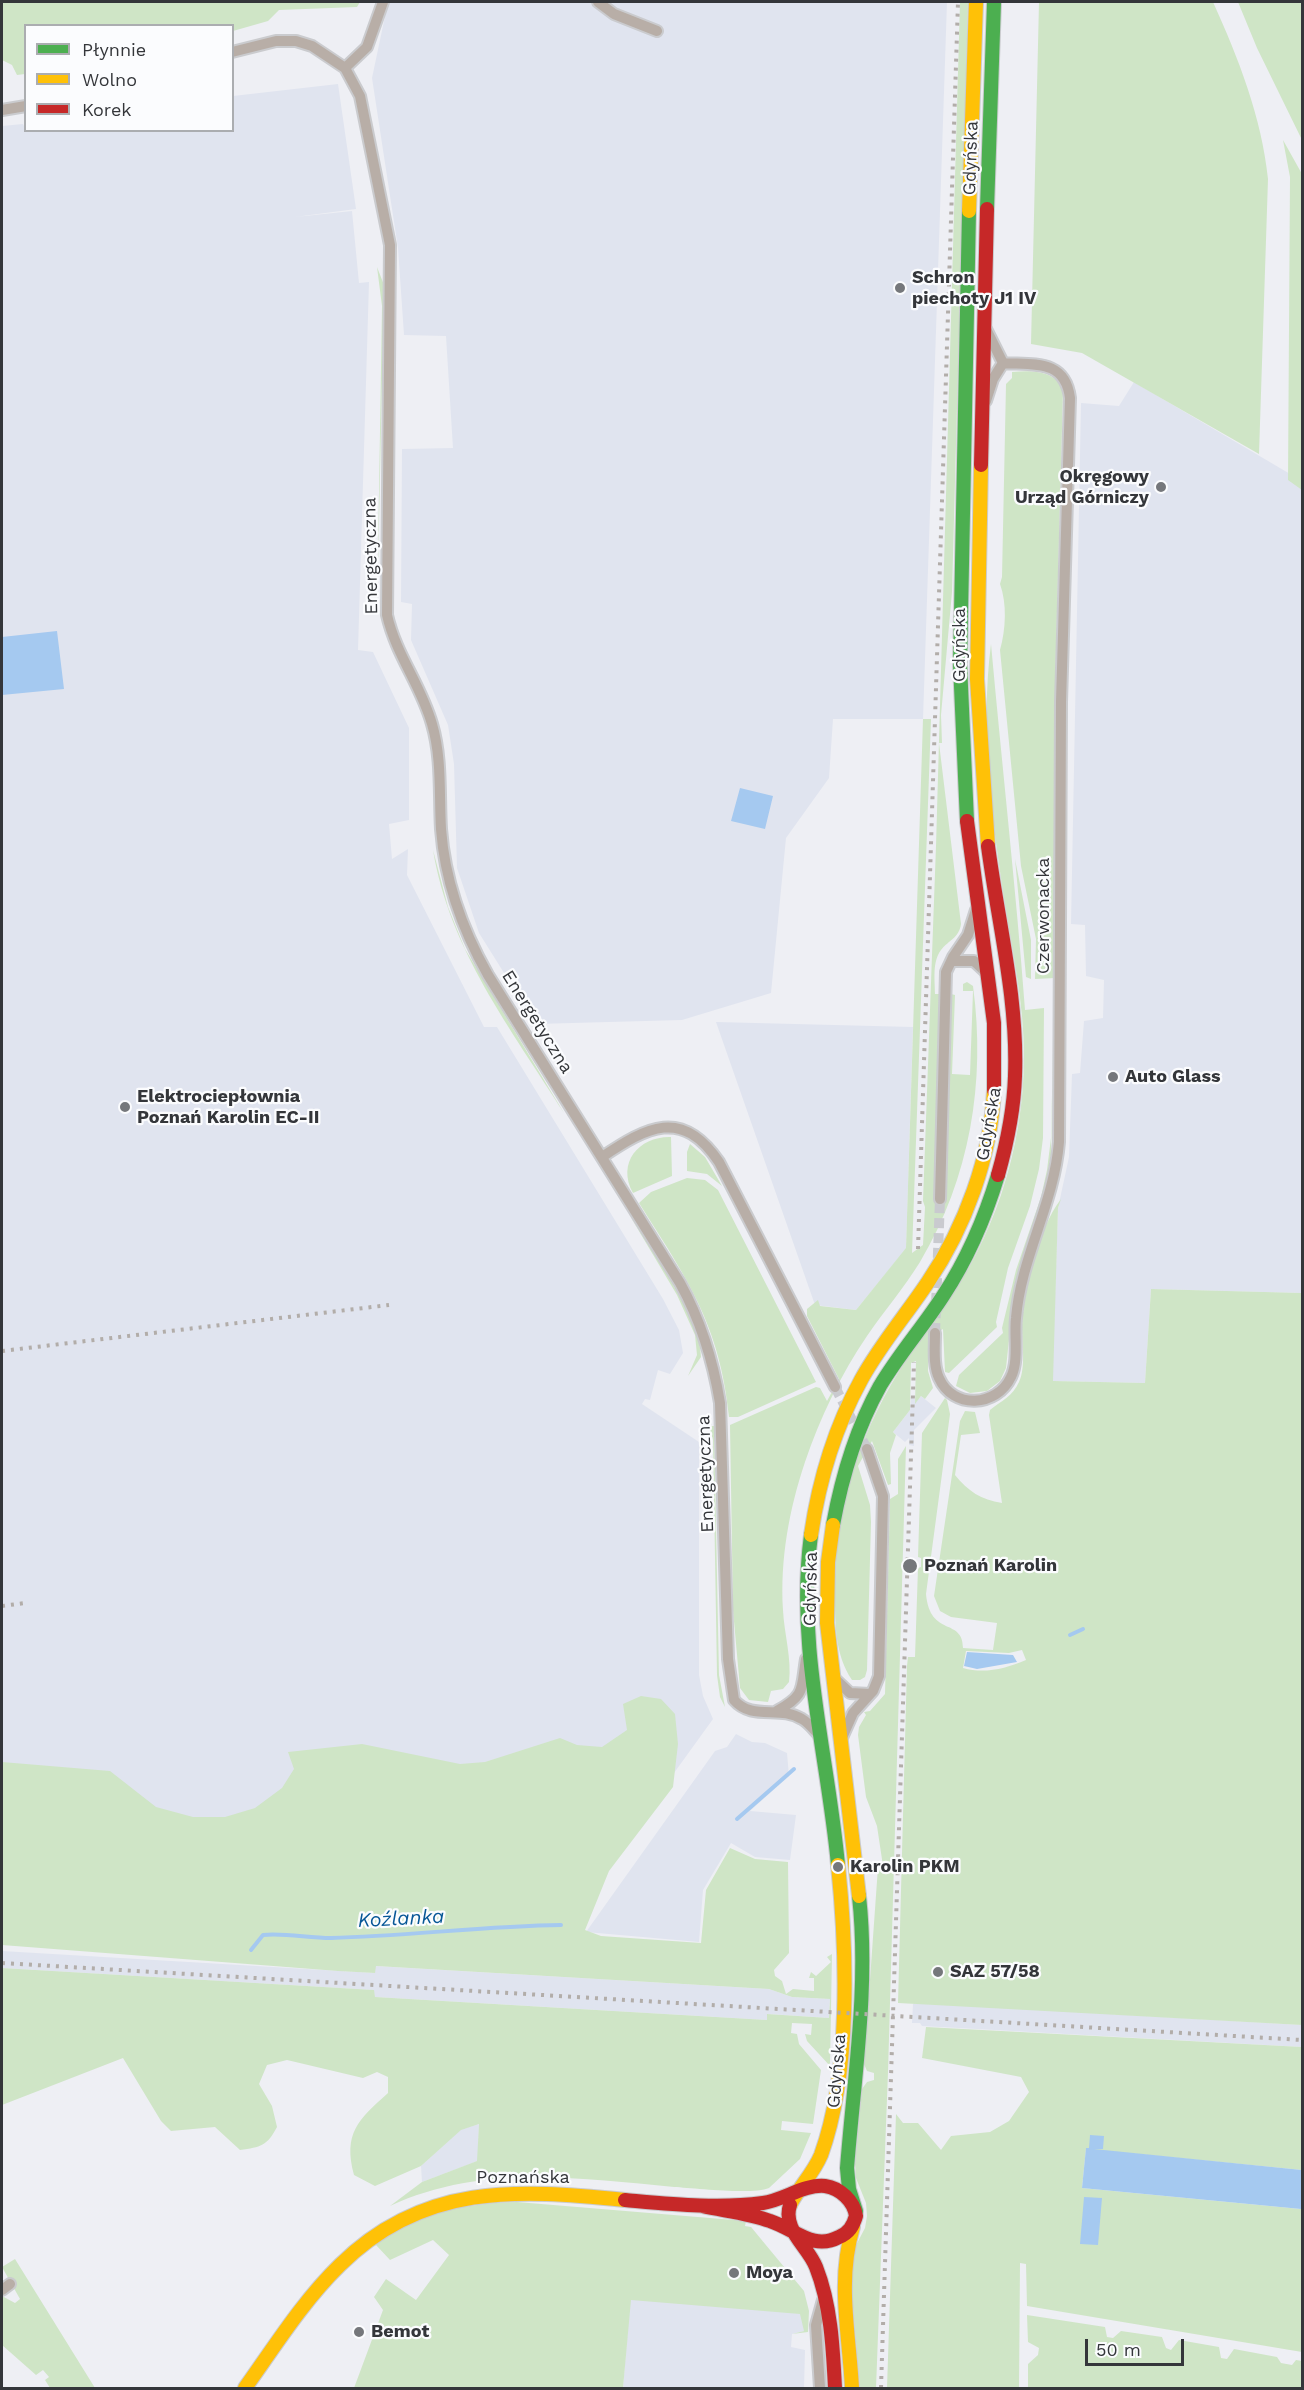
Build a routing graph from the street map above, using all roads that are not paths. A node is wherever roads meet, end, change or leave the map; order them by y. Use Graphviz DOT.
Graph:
graph roads {
  1 [pos="383,2"];
  2 [pos="598,2"];
  3 [pos="976,2"];
  4 [pos="994,2"];
  5 [pos="657,31"];
  6 [pos="234,52"];
  7 [pos="345,68"];
  8 [pos="24,106"];
  9 [pos="2,110"];
  10 [pos="984,323"];
  11 [pos="1003,363"];
  12 [pos="981,417"];
  13 [pos="977,907"];
  14 [pos="951,961"];
  15 [pos="989,978"];
  16 [pos="602,1157"];
  17 [pos="940,1199"];
  18 [pos="935,1333"];
  19 [pos="835,1387"];
  20 [pos="867,1449"];
  21 [pos="809,1641"];
  22 [pos="834,1678"];
  23 [pos="870,1694"];
  24 [pos="777,1711"];
  25 [pos="821,1738"];
  26 [pos="841,1740"];
  27 [pos="798,2192"];
  28 [pos="702,2206"];
  29 [pos="856,2216"];
  30 [pos="798,2237"];
  31 [pos="824,2294"];
  32 [pos="245,2388"];
  33 [pos="820,2388"];
  34 [pos="835,2388"];
  35 [pos="852,2388"];
  1 -- 7 [label="street"];
  2 -- 5 [label="street"];
  3 -- 13 [label="main road, Gdyńska"];
  4 -- 10 [label="main road, Gdyńska"];
  6 -- 7 [label="street, Energetyczna"];
  7 -- 16 [label="street, Energetyczna"];
  8 -- 9 [label="street"];
  10 -- 11 [label="street"];
  10 -- 12 [label="main road, Gdyńska"];
  11 -- 12 [label="street"];
  11 -- 18 [label="street, Czerwonacka"];
  12 -- 22 [label="main road, Gdyńska"];
  13 -- 14 [label="street"];
  13 -- 15 [label="main road, Gdyńska"];
  14 -- 15 [label="street"];
  14 -- 17 [label="street"];
  15 -- 21 [label="main road, Gdyńska"];
  16 -- 19 [label="street"];
  16 -- 24 [label="street, Energetyczna"];
  20 -- 23 [label="street"];
  21 -- 24 [label="street"];
  21 -- 25 [label="main road, Gdyńska"];
  22 -- 23 [label="street"];
  22 -- 26 [label="main road, Gdyńska"];
  23 -- 26 [label="street"];
  24 -- 25 [label="street, Energetyczna"];
  25 -- 27 [label="main road, Gdyńska"];
  26 -- 29 [label="main road, Gdyńska"];
  27 -- 28 [label="main road, Poznańska"];
  27 -- 29 [label="main road"];
  27 -- 30 [label="main road"];
  28 -- 30 [label="main road, Poznańska"];
  28 -- 32 [label="main road, Poznańska"];
  29 -- 30 [label="main road"];
  29 -- 35 [label="main road"];
  30 -- 31 [label="main road"];
  31 -- 33 [label="street"];
  31 -- 34 [label="main road"];
}
